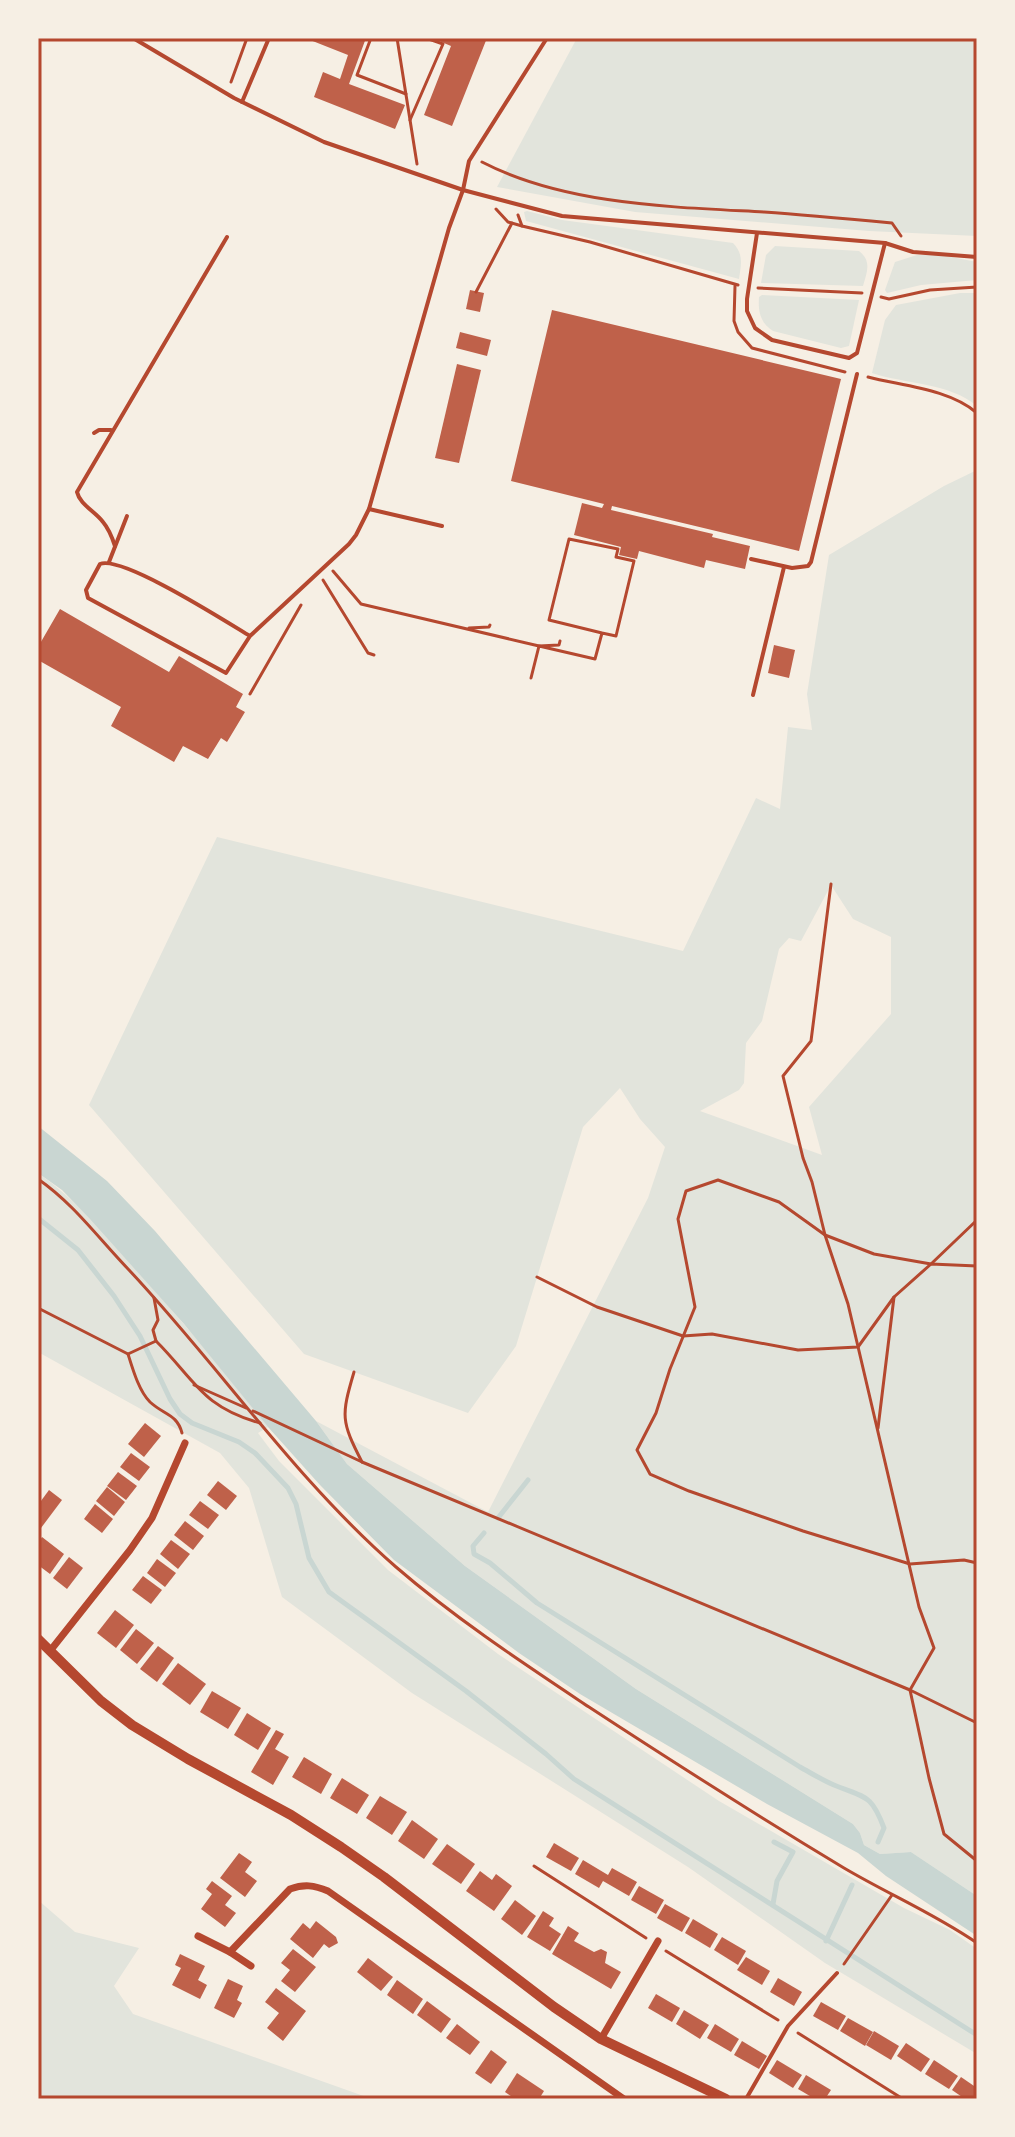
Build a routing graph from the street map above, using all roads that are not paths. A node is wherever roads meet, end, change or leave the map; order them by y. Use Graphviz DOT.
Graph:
graph roads {
  1 [pos="133,38"];
  2 [pos="269,38"];
  3 [pos="547,38"];
  4 [pos="242,102"];
  5 [pos="463,190"];
  6 [pos="757,233"];
  7 [pos="227,237"];
  8 [pos="885,243"];
  9 [pos="977,257"];
  10 [pos="857,374"];
  11 [pos="112,430"];
  12 [pos="94,433"];
  13 [pos="369,509"];
  14 [pos="127,516"];
  15 [pos="442,526"];
  16 [pos="115,546"];
  17 [pos="751,559"];
  18 [pos="109,562"];
  19 [pos="784,567"];
  20 [pos="250,636"];
  21 [pos="753,695"];
  22 [pos="185,1443"];
  23 [pos="38,1639"];
  24 [pos="50,1651"];
  25 [pos="198,1936"];
  26 [pos="657,1943"];
  27 [pos="230,1952"];
  28 [pos="251,1966"];
  29 [pos="837,1973"];
  30 [pos="601,2039"];
  31 [pos="624,2099"];
  32 [pos="726,2099"];
  33 [pos="746,2099"];
  1 -- 4 [label="lane"];
  2 -- 4 [label="lane"];
  3 -- 5 [label="lane"];
  4 -- 5 [label="lane"];
  5 -- 6 [label="lane"];
  5 -- 13 [label="lane"];
  6 -- 8 [label="lane"];
  6 -- 8 [label="lane"];
  7 -- 11 [label="lane"];
  8 -- 9 [label="lane"];
  10 -- 19 [label="lane"];
  11 -- 12 [label="lane"];
  11 -- 16 [label="lane"];
  13 -- 15 [label="lane"];
  13 -- 20 [label="lane"];
  14 -- 16 [label="lane"];
  16 -- 18 [label="lane"];
  17 -- 19 [label="lane"];
  18 -- 20 [label="lane"];
  18 -- 20 [label="lane"];
  19 -- 21 [label="lane"];
  22 -- 24 [label="street"];
  23 -- 24 [label="main road"];
  24 -- 30 [label="main road"];
  25 -- 27 [label="street"];
  26 -- 30 [label="street"];
  27 -- 28 [label="street"];
  27 -- 31 [label="street"];
  29 -- 33 [label="lane"];
  30 -- 32 [label="main road"];
}
